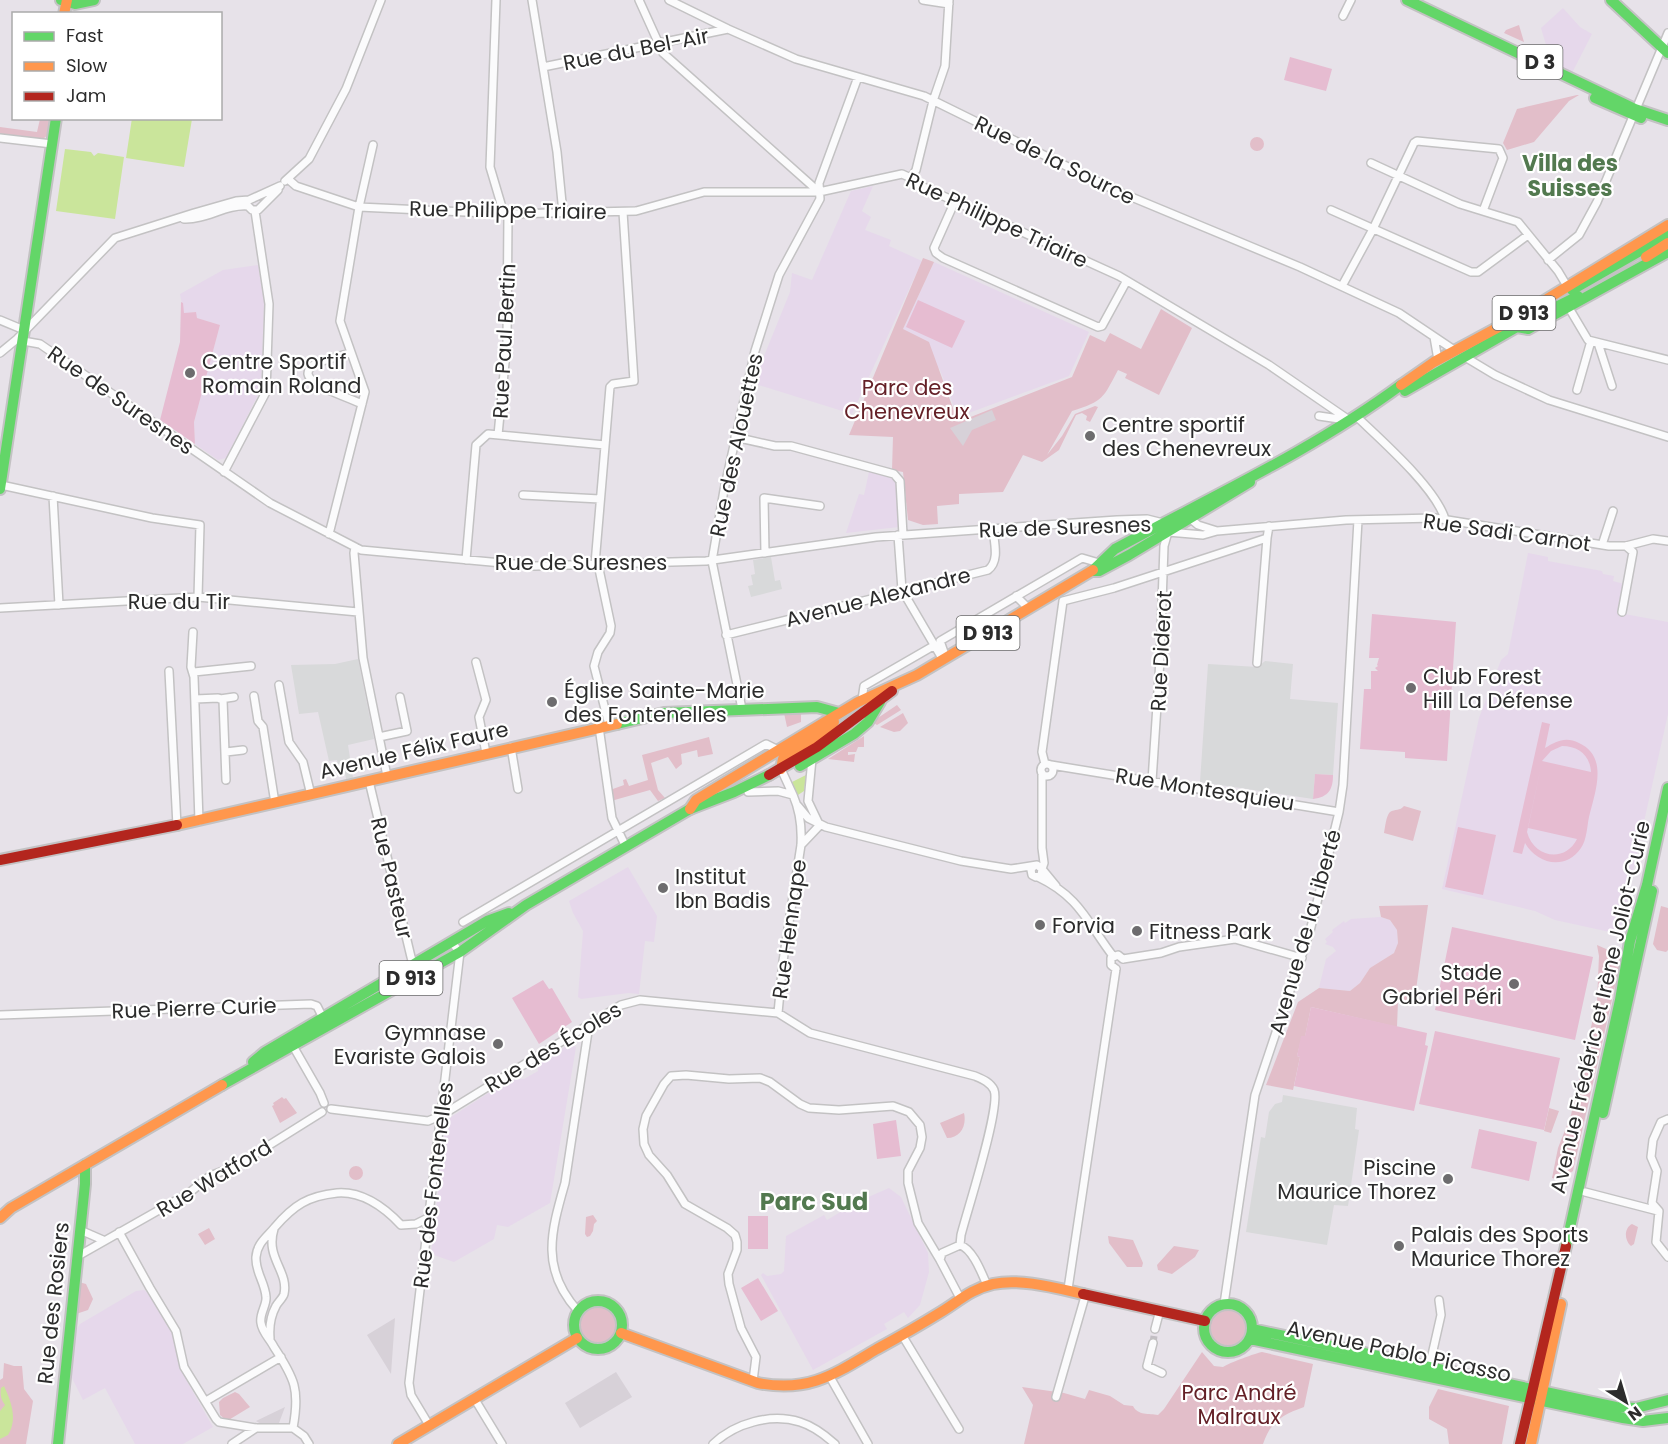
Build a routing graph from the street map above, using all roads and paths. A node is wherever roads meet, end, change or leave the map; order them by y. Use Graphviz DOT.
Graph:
graph roads {
  1 [pos="94,0"];
  2 [pos="381,0"];
  3 [pos="496,0"];
  4 [pos="532,0"];
  5 [pos="639,0"];
  6 [pos="669,0"];
  7 [pos="923,0"];
  8 [pos="1351,0"];
  9 [pos="1611,0"];
  10 [pos="1409,1"];
  11 [pos="949,2"];
  12 [pos="70,3"];
  13 [pos="1343,16"];
  14 [pos="729,29"];
  15 [pos="1668,33"];
  16 [pos="658,44"];
  17 [pos="1665,50"];
  18 [pos="543,67"];
  19 [pos="858,77"];
  20 [pos="933,101"];
  21 [pos="1633,113"];
  22 [pos="56,120"];
  23 [pos="1668,120"];
  24 [pos="1668,125"];
  25 [pos="0,138"];
  26 [pos="52,144"];
  27 [pos="372,145"];
  28 [pos="1371,163"];
  29 [pos="1399,175"];
  30 [pos="288,178"];
  31 [pos="911,178"];
  32 [pos="280,186"];
  33 [pos="819,192"];
  34 [pos="257,197"];
  35 [pos="955,201"];
  36 [pos="248,203"];
  37 [pos="262,205"];
  38 [pos="358,207"];
  39 [pos="1331,210"];
  40 [pos="255,211"];
  41 [pos="1483,211"];
  42 [pos="623,212"];
  43 [pos="563,213"];
  44 [pos="506,214"];
  45 [pos="1668,225"];
  46 [pos="1373,228"];
  47 [pos="1668,234"];
  48 [pos="1528,235"];
  49 [pos="1668,243"];
  50 [pos="1668,252"];
  51 [pos="1548,260"];
  52 [pos="1126,282"];
  53 [pos="1342,286"];
  54 [pos="1567,286"];
  55 [pos="1601,291"];
  56 [pos="1586,292"];
  57 [pos="1569,308"];
  58 [pos="1521,315"];
  59 [pos="0,320"];
  60 [pos="1517,327"];
  61 [pos="23,336"];
  62 [pos="1434,337"];
  63 [pos="1594,342"];
  64 [pos="1454,351"];
  65 [pos="0,353"];
  66 [pos="350,353"];
  67 [pos="1465,356"];
  68 [pos="1438,360"];
  69 [pos="1668,360"];
  70 [pos="1612,386"];
  71 [pos="1577,390"];
  72 [pos="1380,401"];
  73 [pos="362,404"];
  74 [pos="1319,416"];
  75 [pos="1352,418"];
  76 [pos="498,435"];
  77 [pos="735,437"];
  78 [pos="1668,437"];
  79 [pos="605,446"];
  80 [pos="224,472"];
  81 [pos="0,487"];
  82 [pos="523,495"];
  83 [pos="53,496"];
  84 [pos="600,499"];
  85 [pos="820,506"];
  86 [pos="1613,512"];
  87 [pos="1187,516"];
  88 [pos="1444,519"];
  89 [pos="1358,520"];
  90 [pos="1269,526"];
  91 [pos="1165,528"];
  92 [pos="993,529"];
  93 [pos="1216,531"];
  94 [pos="329,534"];
  95 [pos="901,535"];
  96 [pos="1267,537"];
  97 [pos="1668,541"];
  98 [pos="1602,544"];
  99 [pos="1626,546"];
  100 [pos="355,547"];
  101 [pos="765,553"];
  102 [pos="466,560"];
  103 [pos="712,561"];
  104 [pos="595,564"];
  105 [pos="1095,567"];
  106 [pos="1164,571"];
  107 [pos="902,590"];
  108 [pos="1016,596"];
  109 [pos="1060,596"];
  110 [pos="198,597"];
  111 [pos="59,605"];
  112 [pos="0,608"];
  113 [pos="1029,609"];
  114 [pos="358,612"];
  115 [pos="1622,612"];
  116 [pos="193,632"];
  117 [pos="726,634"];
  118 [pos="935,645"];
  119 [pos="945,659"];
  120 [pos="476,662"];
  121 [pos="1257,663"];
  122 [pos="251,666"];
  123 [pos="169,671"];
  124 [pos="194,672"];
  125 [pos="279,685"];
  126 [pos="899,685"];
  127 [pos="254,696"];
  128 [pos="234,697"];
  129 [pos="400,697"];
  130 [pos="195,699"];
  131 [pos="220,699"];
  132 [pos="862,700"];
  133 [pos="882,700"];
  134 [pos="742,709"];
  135 [pos="839,714"];
  136 [pos="850,722"];
  137 [pos="604,726"];
  138 [pos="854,734"];
  139 [pos="379,737"];
  140 [pos="511,747"];
  141 [pos="243,750"];
  142 [pos="778,750"];
  143 [pos="226,752"];
  144 [pos="486,753"];
  145 [pos="812,759"];
  146 [pos="1048,764"];
  147 [pos="1071,768"];
  148 [pos="782,772"];
  149 [pos="1041,773"];
  150 [pos="1051,775"];
  151 [pos="387,776"];
  152 [pos="226,780"];
  153 [pos="369,781"];
  154 [pos="1152,781"];
  155 [pos="1668,788"];
  156 [pos="518,789"];
  157 [pos="734,792"];
  158 [pos="748,792"];
  159 [pos="1042,792"];
  160 [pos="311,795"];
  161 [pos="793,795"];
  162 [pos="275,803"];
  163 [pos="798,806"];
  164 [pos="690,809"];
  165 [pos="1668,811"];
  166 [pos="1339,812"];
  167 [pos="199,821"];
  168 [pos="820,825"];
  169 [pos="177,826"];
  170 [pos="617,832"];
  171 [pos="801,845"];
  172 [pos="626,847"];
  173 [pos="1042,848"];
  174 [pos="0,860"];
  175 [pos="1033,866"];
  176 [pos="1044,868"];
  177 [pos="1009,869"];
  178 [pos="1035,876"];
  179 [pos="1056,886"];
  180 [pos="526,905"];
  181 [pos="463,922"];
  182 [pos="452,943"];
  183 [pos="460,952"];
  184 [pos="1113,956"];
  185 [pos="1302,958"];
  186 [pos="1124,959"];
  187 [pos="413,964"];
  188 [pos="1116,969"];
  189 [pos="422,972"];
  190 [pos="778,1013"];
  191 [pos="0,1015"];
  192 [pos="323,1018"];
  193 [pos="589,1025"];
  194 [pos="293,1046"];
  195 [pos="229,1081"];
  196 [pos="324,1103"];
  197 [pos="331,1110"];
  198 [pos="322,1112"];
  199 [pos="442,1115"];
  200 [pos="1668,1119"];
  201 [pos="81,1168"];
  202 [pos="1586,1192"];
  203 [pos="5,1210"];
  204 [pos="1659,1211"];
  205 [pos="0,1218"];
  206 [pos="428,1218"];
  207 [pos="275,1227"];
  208 [pos="80,1230"];
  209 [pos="119,1232"];
  210 [pos="103,1240"];
  211 [pos="960,1245"];
  212 [pos="78,1256"];
  213 [pos="1668,1257"];
  214 [pos="940,1260"];
  215 [pos="987,1286"];
  216 [pos="1068,1289"];
  217 [pos="1086,1293"];
  218 [pos="960,1298"];
  219 [pos="1439,1300"];
  220 [pos="1224,1304"];
  221 [pos="1160,1310"];
  222 [pos="578,1311"];
  223 [pos="1204,1320"];
  224 [pos="1155,1329"];
  225 [pos="621,1333"];
  226 [pos="1251,1334"];
  227 [pos="902,1335"];
  228 [pos="577,1338"];
  229 [pos="270,1340"];
  230 [pos="1153,1343"];
  231 [pos="280,1357"];
  232 [pos="1429,1368"];
  233 [pos="1162,1373"];
  234 [pos="830,1377"];
  235 [pos="753,1381"];
  236 [pos="1537,1395"];
  237 [pos="1056,1397"];
  238 [pos="474,1398"];
  239 [pos="1668,1400"];
  240 [pos="206,1401"];
  241 [pos="1668,1418"];
  242 [pos="429,1425"];
  243 [pos="256,1428"];
  244 [pos="293,1428"];
  245 [pos="959,1429"];
  246 [pos="58,1444"];
  247 [pos="231,1444"];
  248 [pos="309,1444"];
  249 [pos="398,1444"];
  250 [pos="502,1444"];
  251 [pos="713,1444"];
  252 [pos="836,1444"];
  253 [pos="868,1444"];
  254 [pos="1521,1444"];
  255 [pos="1531,1444"];
  1 -- 12 [label="main road"];
  2 -- 30 [label="street"];
  3 -- 44 [label="street, Rue Paul Bertin"];
  4 -- 18 [label="street"];
  5 -- 16 [label="street"];
  6 -- 14 [label="street, Rue de la Source"];
  7 -- 11 [label="street"];
  8 -- 13 [label="street"];
  9 -- 17 [label="main road"];
  10 -- 21 [label="main road, D 3"];
  11 -- 20 [label="street"];
  14 -- 16 [label="street, Rue du Bel-Air"];
  14 -- 19 [label="street, Rue de la Source"];
  15 -- 17 [label="street"];
  16 -- 18 [label="street, Rue du Bel-Air"];
  16 -- 33 [label="street"];
  17 -- 21 [label="street"];
  18 -- 43 [label="street"];
  19 -- 20 [label="street, Rue de la Source"];
  19 -- 33 [label="street, Rue des Alouettes"];
  20 -- 31 [label="street"];
  20 -- 53 [label="street, Rue de la Source"];
  21 -- 23 [label="main road, D 3"];
  21 -- 24 [label="main road, D 3"];
  21 -- 51 [label="street"];
  22 -- 26 [label="main road"];
  25 -- 26 [label="street"];
  26 -- 61 [label="main road"];
  27 -- 38 [label="street"];
  28 -- 29 [label="street"];
  29 -- 41 [label="street"];
  29 -- 41 [label="street"];
  29 -- 46 [label="street"];
  30 -- 32 [label="street"];
  30 -- 38 [label="street, Rue Philippe Triaire"];
  31 -- 33 [label="street, Rue Philippe Triaire"];
  31 -- 35 [label="street, Rue Philippe Triaire"];
  32 -- 34 [label="street"];
  32 -- 37 [label="street"];
  33 -- 42 [label="street, Rue Philippe Triaire"];
  33 -- 77 [label="street, Rue des Alouettes"];
  34 -- 36 [label="street"];
  34 -- 37 [label="street"];
  35 -- 52 [label="street, Rue Philippe Triaire"];
  35 -- 52 [label="street"];
  36 -- 40 [label="street"];
  36 -- 61 [label="street"];
  37 -- 40 [label="street"];
  38 -- 44 [label="street, Rue Philippe Triaire"];
  38 -- 66 [label="street"];
  39 -- 46 [label="street"];
  40 -- 80 [label="street"];
  41 -- 48 [label="street"];
  42 -- 43 [label="street, Rue Philippe Triaire"];
  42 -- 79 [label="street"];
  43 -- 44 [label="street, Rue Philippe Triaire"];
  44 -- 76 [label="street, Rue Paul Bertin"];
  45 -- 54 [label="main road, D 913"];
  46 -- 48 [label="street"];
  46 -- 53 [label="street"];
  47 -- 58 [label="main road, D 913"];
  48 -- 51 [label="street"];
  49 -- 56 [label="main road, D 913"];
  50 -- 55 [label="main road, D 913"];
  51 -- 54 [label="street"];
  52 -- 75 [label="street, Rue Philippe Triaire"];
  53 -- 62 [label="street, Rue de la Source"];
  54 -- 58 [label="main road, D 913"];
  55 -- 56 [label="main road"];
  55 -- 57 [label="main road, D 913"];
  56 -- 60 [label="main road, D 913"];
  57 -- 60 [label="main road, D 913"];
  57 -- 63 [label="street"];
  58 -- 64 [label="main road, D 913"];
  59 -- 61 [label="street, Rue de Suresnes"];
  60 -- 67 [label="main road, D 913"];
  61 -- 65 [label="street"];
  61 -- 80 [label="street, Rue de Suresnes"];
  61 -- 81 [label="main road"];
  62 -- 64 [label="street, Rue de la Source"];
  62 -- 68 [label="street"];
  63 -- 69 [label="street"];
  63 -- 70 [label="street"];
  63 -- 71 [label="street"];
  64 -- 67 [label="main road"];
  64 -- 68 [label="main road, D 913"];
  66 -- 73 [label="street"];
  66 -- 73 [label="street"];
  67 -- 72 [label="main road, D 913"];
  67 -- 78 [label="street"];
  68 -- 72 [label="main road, D 913"];
  72 -- 75 [label="main road, D 913"];
  73 -- 94 [label="street"];
  74 -- 75 [label="street"];
  75 -- 87 [label="main road, D 913"];
  75 -- 88 [label="street, Rue Philippe Triaire"];
  76 -- 79 [label="street"];
  76 -- 102 [label="street, Rue Paul Bertin"];
  77 -- 95 [label="street"];
  77 -- 103 [label="street, Rue des Alouettes"];
  79 -- 84 [label="street"];
  80 -- 94 [label="street, Rue de Suresnes"];
  81 -- 83 [label="street"];
  82 -- 84 [label="street"];
  83 -- 110 [label="street"];
  83 -- 111 [label="street"];
  84 -- 104 [label="street"];
  85 -- 101 [label="street"];
  86 -- 98 [label="street"];
  87 -- 91 [label="main road, D 913"];
  87 -- 93 [label="street"];
  88 -- 89 [label="street, Rue Sadi Carnot"];
  88 -- 98 [label="street, Rue Sadi Carnot"];
  89 -- 90 [label="street, Rue Sadi Carnot"];
  89 -- 166 [label="street, Avenue de la Liberté"];
  90 -- 93 [label="street, Rue Sadi Carnot"];
  90 -- 96 [label="street"];
  91 -- 92 [label="street, Rue de Suresnes"];
  91 -- 93 [label="street, Rue Sadi Carnot"];
  91 -- 105 [label="main road, D 913"];
  91 -- 106 [label="street, Rue Diderot"];
  92 -- 95 [label="street, Rue de Suresnes"];
  92 -- 107 [label="street, Avenue Alexandre"];
  94 -- 100 [label="street, Rue de Suresnes"];
  95 -- 101 [label="street, Rue de Suresnes"];
  95 -- 107 [label="street"];
  96 -- 106 [label="street"];
  96 -- 121 [label="street"];
  97 -- 99 [label="street, Rue Sadi Carnot"];
  98 -- 99 [label="street, Rue Sadi Carnot"];
  99 -- 115 [label="street"];
  100 -- 102 [label="street, Rue de Suresnes"];
  100 -- 114 [label="street"];
  101 -- 103 [label="street, Rue de Suresnes"];
  102 -- 104 [label="street, Rue de Suresnes"];
  103 -- 104 [label="street, Rue de Suresnes"];
  103 -- 117 [label="street, Rue des Alouettes"];
  104 -- 137 [label="street"];
  105 -- 108 [label="street"];
  105 -- 109 [label="main road, D 913"];
  106 -- 109 [label="street"];
  106 -- 154 [label="street, Rue Diderot"];
  107 -- 117 [label="street, Avenue Alexandre"];
  107 -- 118 [label="street"];
  108 -- 113 [label="street"];
  108 -- 119 [label="street"];
  109 -- 113 [label="main road, D 913"];
  109 -- 146 [label="street"];
  110 -- 111 [label="street, Rue du Tir"];
  110 -- 114 [label="street, Rue du Tir"];
  111 -- 112 [label="street, Rue du Tir"];
  113 -- 119 [label="main road, D 913"];
  114 -- 139 [label="street"];
  116 -- 124 [label="street"];
  117 -- 134 [label="street, Rue des Alouettes"];
  118 -- 119 [label="street"];
  118 -- 132 [label="street"];
  119 -- 126 [label="main road, D 913"];
  120 -- 144 [label="street"];
  122 -- 124 [label="street"];
  123 -- 169 [label="street"];
  124 -- 130 [label="street"];
  125 -- 160 [label="street"];
  126 -- 132 [label="main road, D 913"];
  126 -- 133 [label="main road, D 913"];
  127 -- 162 [label="street"];
  128 -- 131 [label="street"];
  129 -- 139 [label="street"];
  130 -- 131 [label="street"];
  130 -- 167 [label="street"];
  131 -- 143 [label="street"];
  132 -- 135 [label="main road, D 913"];
  133 -- 136 [label="main road, D 913"];
  133 -- 138 [label="main road, D 913"];
  134 -- 135 [label="main road, Avenue Félix Faure"];
  134 -- 137 [label="main road, Avenue Félix Faure"];
  135 -- 136 [label="main road"];
  135 -- 142 [label="main road, D 913"];
  135 -- 148 [label="main road"];
  136 -- 138 [label="main road"];
  136 -- 148 [label="main road, D 913"];
  137 -- 140 [label="main road, Avenue Félix Faure"];
  137 -- 170 [label="street"];
  138 -- 145 [label="main road, D 913"];
  139 -- 151 [label="street"];
  140 -- 144 [label="main road, Avenue Félix Faure"];
  140 -- 156 [label="street"];
  141 -- 143 [label="street"];
  142 -- 164 [label="main road, D 913"];
  142 -- 170 [label="street"];
  143 -- 152 [label="street"];
  144 -- 151 [label="main road, Avenue Félix Faure"];
  145 -- 148 [label="main road, D 913"];
  145 -- 168 [label="street"];
  146 -- 147 [label="street, Rue Montesquieu"];
  146 -- 149 [label="street"];
  146 -- 150 [label="street"];
  147 -- 150 [label="street, Rue Montesquieu"];
  147 -- 154 [label="street, Rue Montesquieu"];
  148 -- 157 [label="main road, D 913"];
  148 -- 158 [label="main road, D 913"];
  148 -- 161 [label="street, Rue Hennape"];
  149 -- 150 [label="street"];
  149 -- 159 [label="street"];
  150 -- 159 [label="street"];
  151 -- 153 [label="main road, Avenue Félix Faure"];
  153 -- 160 [label="main road, Avenue Félix Faure"];
  153 -- 187 [label="street, Rue Pasteur"];
  154 -- 166 [label="street, Rue Montesquieu"];
  155 -- 236 [label="main road, Avenue Frédéric et Irène Joliot-Curie"];
  157 -- 158 [label="main road, D 913"];
  157 -- 164 [label="main road, D 913"];
  158 -- 161 [label="street"];
  159 -- 173 [label="street"];
  160 -- 162 [label="main road, Avenue Félix Faure"];
  161 -- 163 [label="street, Rue Hennape"];
  162 -- 167 [label="main road, Avenue Félix Faure"];
  163 -- 168 [label="street"];
  163 -- 171 [label="street, Rue Hennape"];
  164 -- 172 [label="main road, D 913"];
  165 -- 202 [label="main road, Avenue Frédéric et Irène Joliot-Curie"];
  166 -- 185 [label="street, Avenue de la Liberté"];
  167 -- 169 [label="main road, Avenue Félix Faure"];
  168 -- 171 [label="street, Rue Hennape"];
  168 -- 177 [label="street"];
  169 -- 174 [label="main road, Avenue Félix Faure"];
  170 -- 172 [label="street"];
  170 -- 181 [label="street"];
  171 -- 190 [label="street, Rue Hennape"];
  172 -- 180 [label="main road, D 913"];
  173 -- 175 [label="street"];
  173 -- 176 [label="street"];
  175 -- 176 [label="street"];
  175 -- 177 [label="street"];
  175 -- 178 [label="street"];
  176 -- 178 [label="street"];
  176 -- 179 [label="street"];
  177 -- 178 [label="street"];
  178 -- 179 [label="street"];
  179 -- 184 [label="street"];
  180 -- 182 [label="main road, D 913"];
  180 -- 183 [label="main road, D 913"];
  182 -- 183 [label="street"];
  182 -- 187 [label="main road, D 913"];
  183 -- 189 [label="main road, D 913"];
  183 -- 199 [label="street, Rue des Fontenelles"];
  184 -- 186 [label="street"];
  184 -- 188 [label="street"];
  185 -- 186 [label="street"];
  185 -- 220 [label="street, Avenue de la Liberté"];
  186 -- 188 [label="street"];
  187 -- 189 [label="street, Rue Pasteur"];
  187 -- 192 [label="main road, D 913"];
  188 -- 216 [label="street"];
  189 -- 194 [label="main road, D 913"];
  190 -- 193 [label="street, Rue des Écoles"];
  190 -- 211 [label="street"];
  191 -- 192 [label="street, Rue Pierre Curie"];
  192 -- 195 [label="main road, D 913"];
  193 -- 199 [label="street, Rue des Écoles"];
  193 -- 222 [label="street"];
  194 -- 195 [label="main road, D 913"];
  194 -- 196 [label="street"];
  195 -- 201 [label="main road, D 913"];
  196 -- 197 [label="street"];
  196 -- 198 [label="street"];
  197 -- 198 [label="street"];
  197 -- 199 [label="street"];
  198 -- 209 [label="street, Rue Watford"];
  199 -- 206 [label="street, Rue des Fontenelles"];
  200 -- 204 [label="street"];
  201 -- 203 [label="main road, D 913"];
  201 -- 208 [label="main road, Rue des Rosiers"];
  202 -- 204 [label="street"];
  202 -- 236 [label="main road, Avenue Frédéric et Irène Joliot-Curie"];
  203 -- 205 [label="main road, D 913"];
  204 -- 213 [label="street"];
  206 -- 207 [label="street"];
  206 -- 242 [label="street, Rue des Fontenelles"];
  207 -- 229 [label="street"];
  207 -- 229 [label="street"];
  208 -- 210 [label="street"];
  208 -- 212 [label="main road, Rue des Rosiers"];
  209 -- 210 [label="street, Rue Watford"];
  209 -- 240 [label="street"];
  210 -- 212 [label="street, Rue Watford"];
  211 -- 214 [label="street"];
  211 -- 215 [label="street"];
  212 -- 246 [label="main road, Rue des Rosiers"];
  214 -- 218 [label="street"];
  214 -- 235 [label="street"];
  215 -- 216 [label="main road"];
  215 -- 218 [label="main road"];
  216 -- 217 [label="main road"];
  217 -- 221 [label="main road"];
  217 -- 237 [label="street"];
  218 -- 227 [label="main road"];
  219 -- 232 [label="street"];
  220 -- 223 [label="main road"];
  220 -- 226 [label="main road"];
  221 -- 223 [label="main road"];
  221 -- 224 [label="street"];
  222 -- 225 [label="main road"];
  222 -- 228 [label="main road"];
  223 -- 226 [label="main road"];
  225 -- 228 [label="main road"];
  225 -- 235 [label="main road"];
  226 -- 232 [label="main road, Avenue Pablo Picasso"];
  226 -- 236 [label="main road, Avenue Pablo Picasso"];
  227 -- 234 [label="main road"];
  227 -- 245 [label="street"];
  228 -- 238 [label="main road"];
  229 -- 231 [label="street"];
  230 -- 233 [label="street"];
  231 -- 240 [label="street"];
  231 -- 244 [label="street"];
  232 -- 236 [label="main road, Avenue Pablo Picasso"];
  234 -- 235 [label="main road"];
  234 -- 253 [label="street"];
  236 -- 239 [label="main road"];
  236 -- 241 [label="main road"];
  236 -- 254 [label="main road, Avenue Frédéric et Irène Joliot-Curie"];
  236 -- 255 [label="main road, Avenue Frédéric et Irène Joliot-Curie"];
  238 -- 242 [label="main road"];
  238 -- 250 [label="street"];
  240 -- 243 [label="street"];
  242 -- 249 [label="main road"];
  243 -- 244 [label="street"];
  243 -- 247 [label="street"];
  244 -- 248 [label="street"];
  251 -- 252 [label="street"];
}
